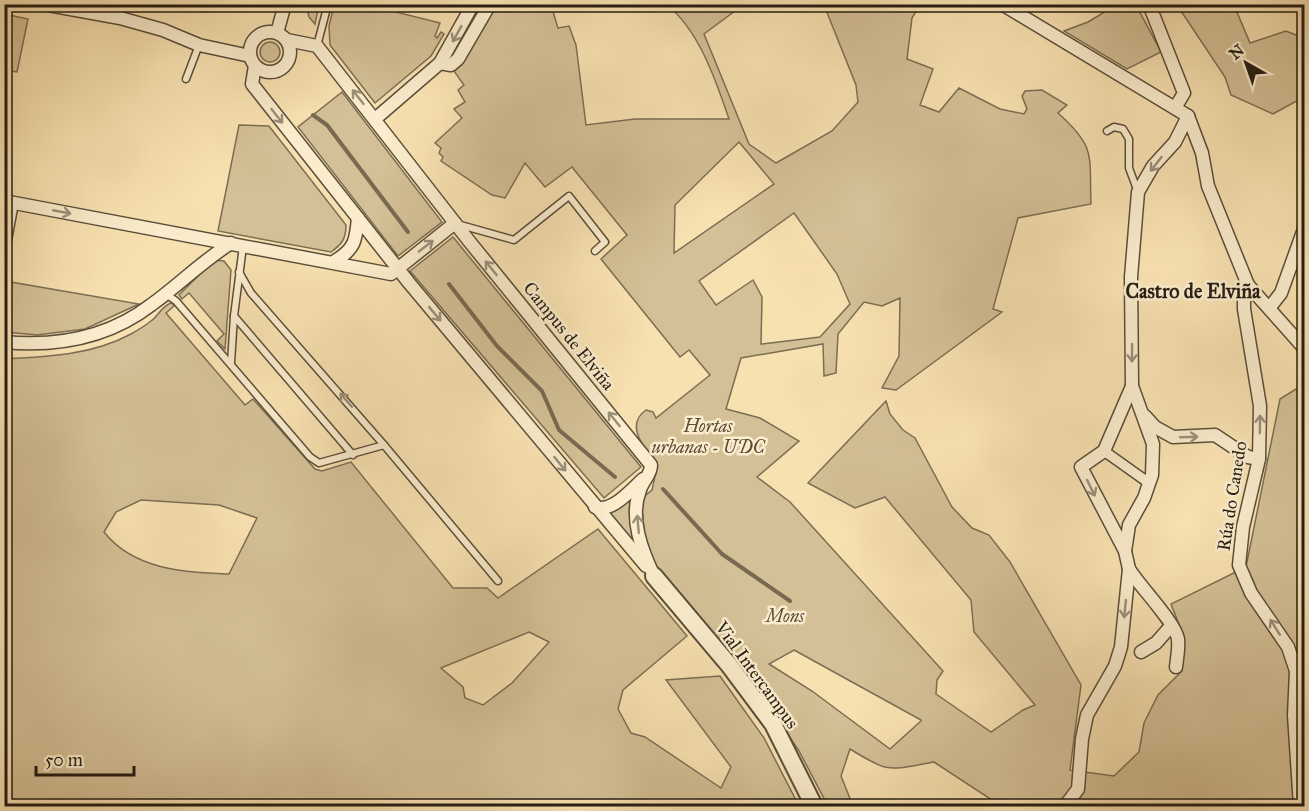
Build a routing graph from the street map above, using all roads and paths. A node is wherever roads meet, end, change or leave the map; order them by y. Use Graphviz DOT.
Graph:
graph roads {
  1 [pos="43,4"];
  2 [pos="285,4"];
  3 [pos="328,4"];
  4 [pos="473,4"];
  5 [pos="490,4"];
  6 [pos="1002,4"];
  7 [pos="1149,4"];
  8 [pos="282,36"];
  9 [pos="199,45"];
  10 [pos="317,46"];
  11 [pos="253,61"];
  12 [pos="440,63"];
  13 [pos="186,79"];
  14 [pos="1175,108"];
  15 [pos="1188,116"];
  16 [pos="375,119"];
  17 [pos="1107,131"];
  18 [pos="1138,192"];
  19 [pos="10,202"];
  20 [pos="358,218"];
  21 [pos="455,223"];
  22 [pos="1305,229"];
  23 [pos="237,244"];
  24 [pos="595,251"];
  25 [pos="335,261"];
  26 [pos="4,262"];
  27 [pos="398,269"];
  28 [pos="239,272"];
  29 [pos="1248,285"];
  30 [pos="165,294"];
  31 [pos="1270,307"];
  32 [pos="234,316"];
  33 [pos="4,342"];
  34 [pos="1305,348"];
  35 [pos="231,363"];
  36 [pos="1132,386"];
  37 [pos="1140,411"];
  38 [pos="384,445"];
  39 [pos="1104,451"];
  40 [pos="353,455"];
  41 [pos="1259,459"];
  42 [pos="650,473"];
  43 [pos="1149,483"];
  44 [pos="595,507"];
  45 [pos="1125,551"];
  46 [pos="1129,569"];
  47 [pos="654,576"];
  48 [pos="498,580"];
  49 [pos="1171,626"];
  50 [pos="1141,652"];
  51 [pos="1176,667"];
  52 [pos="814,807"];
  53 [pos="1065,807"];
  54 [pos="1300,807"];
  1 -- 9 [label="street"];
  2 -- 8 [label="street"];
  3 -- 10 [label="lane"];
  4 -- 12 [label="street, one-way"];
  5 -- 12 [label="street"];
  6 -- 14 [label="street"];
  7 -- 14 [label="street"];
  8 -- 10 [label="street"];
  8 -- 11 [label="street"];
  8 -- 11 [label="street"];
  9 -- 11 [label="street"];
  9 -- 13 [label="lane"];
  16 -- 10 [label="street, Campus de Elviña, one-way"];
  11 -- 20 [label="street, one-way"];
  12 -- 16 [label="street"];
  14 -- 15 [label="street"];
  15 -- 18 [label="street, one-way"];
  15 -- 29 [label="street, Rúa do Canedo"];
  16 -- 21 [label="street, Campus de Elviña"];
  17 -- 18 [label="lane"];
  18 -- 36 [label="street, one-way"];
  19 -- 23 [label="street, one-way"];
  19 -- 26 [label="lane"];
  20 -- 25 [label="street"];
  20 -- 27 [label="street"];
  21 -- 24 [label="lane"];
  27 -- 21 [label="street, one-way"];
  42 -- 21 [label="street, Campus de Elviña, one-way"];
  22 -- 31 [label="street"];
  23 -- 25 [label="street"];
  23 -- 28 [label="lane"];
  23 -- 30 [label="street"];
  25 -- 27 [label="street"];
  27 -- 44 [label="street, one-way"];
  28 -- 32 [label="lane"];
  38 -- 28 [label="lane, one-way"];
  29 -- 31 [label="street"];
  41 -- 29 [label="street, Rúa do Canedo, one-way"];
  30 -- 33 [label="street"];
  30 -- 35 [label="lane"];
  31 -- 34 [label="street"];
  32 -- 35 [label="lane"];
  32 -- 40 [label="lane"];
  35 -- 40 [label="lane"];
  36 -- 37 [label="street"];
  36 -- 39 [label="street"];
  37 -- 41 [label="street, one-way"];
  37 -- 43 [label="street"];
  38 -- 40 [label="lane"];
  38 -- 48 [label="lane"];
  39 -- 43 [label="street"];
  39 -- 45 [label="street, one-way"];
  54 -- 41 [label="street, Rúa do Canedo, one-way"];
  42 -- 44 [label="street"];
  47 -- 42 [label="street, one-way"];
  43 -- 45 [label="street"];
  44 -- 47 [label="street"];
  45 -- 46 [label="street"];
  46 -- 49 [label="street"];
  46 -- 53 [label="street, one-way"];
  47 -- 52 [label="street, Vial Intercampus"];
  49 -- 50 [label="street"];
  49 -- 51 [label="street"];
}
